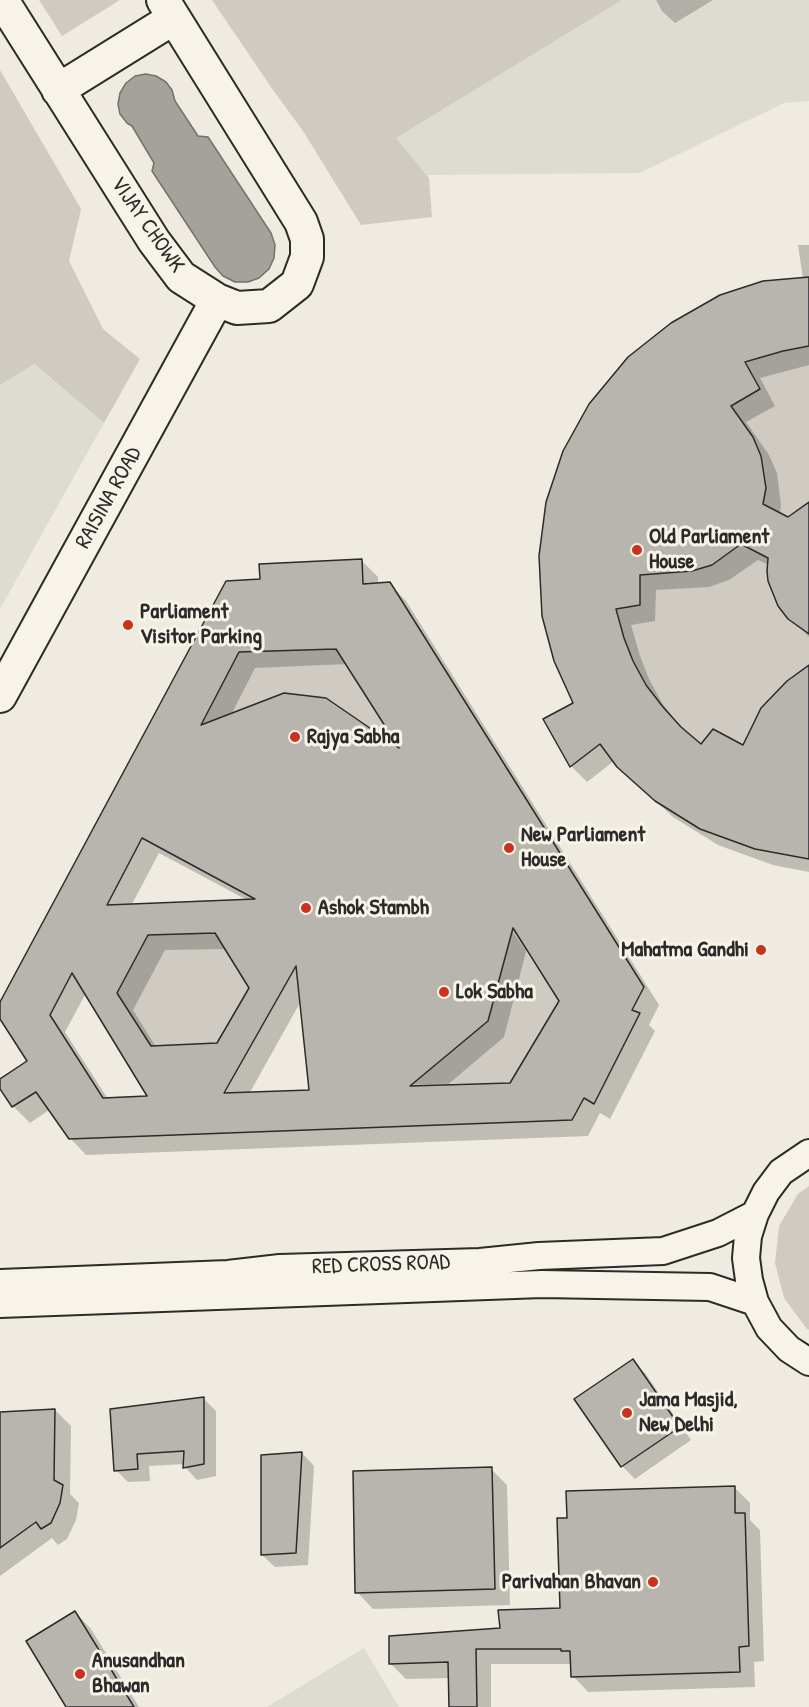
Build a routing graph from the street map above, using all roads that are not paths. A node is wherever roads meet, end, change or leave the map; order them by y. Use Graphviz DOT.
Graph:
graph roads {
  1 [pos="2,0"];
  2 [pos="169,9"];
  3 [pos="58,90"];
  4 [pos="217,300"];
  5 [pos="0,696"];
  6 [pos="809,1153"];
  7 [pos="755,1214"];
  8 [pos="0,1283"];
  9 [pos="755,1302"];
  10 [pos="0,1304"];
  11 [pos="809,1362"];
  1 -- 3 [label="main road, VIJAY CHOWK"];
  2 -- 3 [label="main road"];
  2 -- 4 [label="main road, VIJAY CHOWK"];
  3 -- 4 [label="main road, VIJAY CHOWK"];
  4 -- 5 [label="main road, RAISINA ROAD"];
  6 -- 7 [label="street"];
  7 -- 8 [label="street, RED CROSS ROAD"];
  7 -- 9 [label="street"];
  9 -- 10 [label="street, RED CROSS ROAD"];
  9 -- 11 [label="street"];
}
